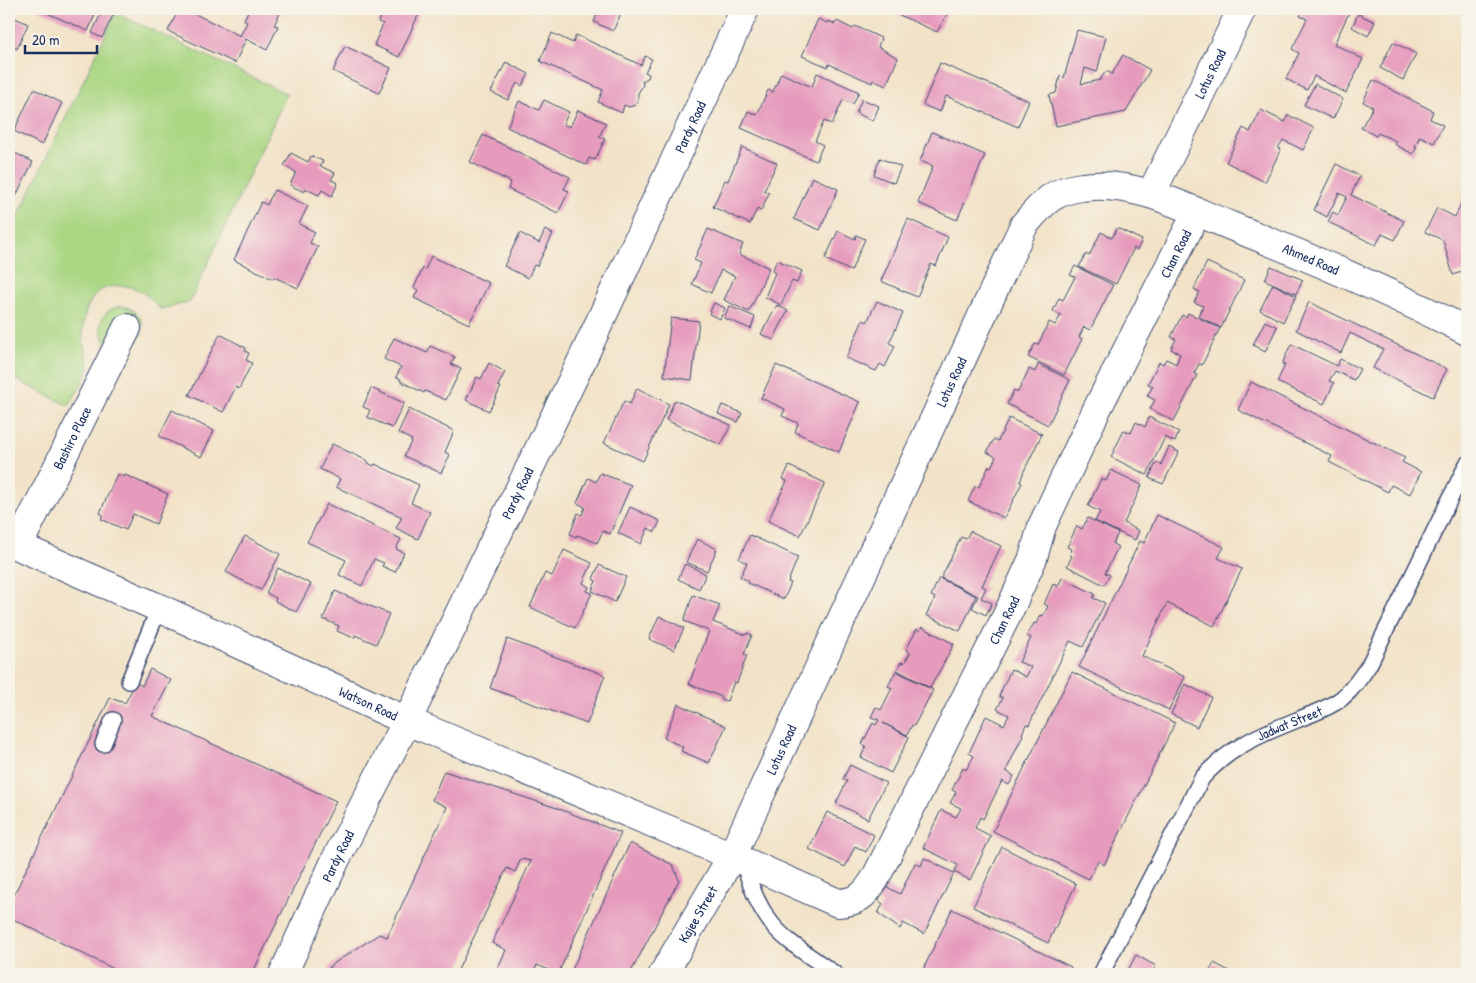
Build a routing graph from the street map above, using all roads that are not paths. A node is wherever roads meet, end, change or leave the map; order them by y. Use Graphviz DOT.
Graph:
graph roads {
  1 [pos="745,9"];
  2 [pos="1242,9"];
  3 [pos="1151,194"];
  4 [pos="1197,212"];
  5 [pos="127,328"];
  6 [pos="1467,331"];
  7 [pos="1467,464"];
  8 [pos="13,544"];
  9 [pos="159,608"];
  10 [pos="129,681"];
  11 [pos="113,720"];
  12 [pos="407,722"];
  13 [pos="103,744"];
  14 [pos="737,858"];
  15 [pos="283,974"];
  16 [pos="663,974"];
  17 [pos="835,974"];
  18 [pos="1101,974"];
  1 -- 12 [label="street, Pardy Road"];
  2 -- 3 [label="street, Lotus Road"];
  3 -- 4 [label="street, Ahmed Road"];
  3 -- 14 [label="street, Lotus Road"];
  4 -- 6 [label="street, Ahmed Road"];
  4 -- 14 [label="street, Chan Road"];
  5 -- 8 [label="street, Bashiro Place"];
  7 -- 18 [label="lane, Jadwat Street"];
  8 -- 9 [label="street, Watson Road"];
  9 -- 10 [label="lane"];
  9 -- 12 [label="street, Watson Road"];
  11 -- 13 [label="lane"];
  12 -- 14 [label="street, Watson Road"];
  12 -- 15 [label="street, Pardy Road"];
  14 -- 16 [label="street, Kajee Street"];
  14 -- 17 [label="lane"];
}
